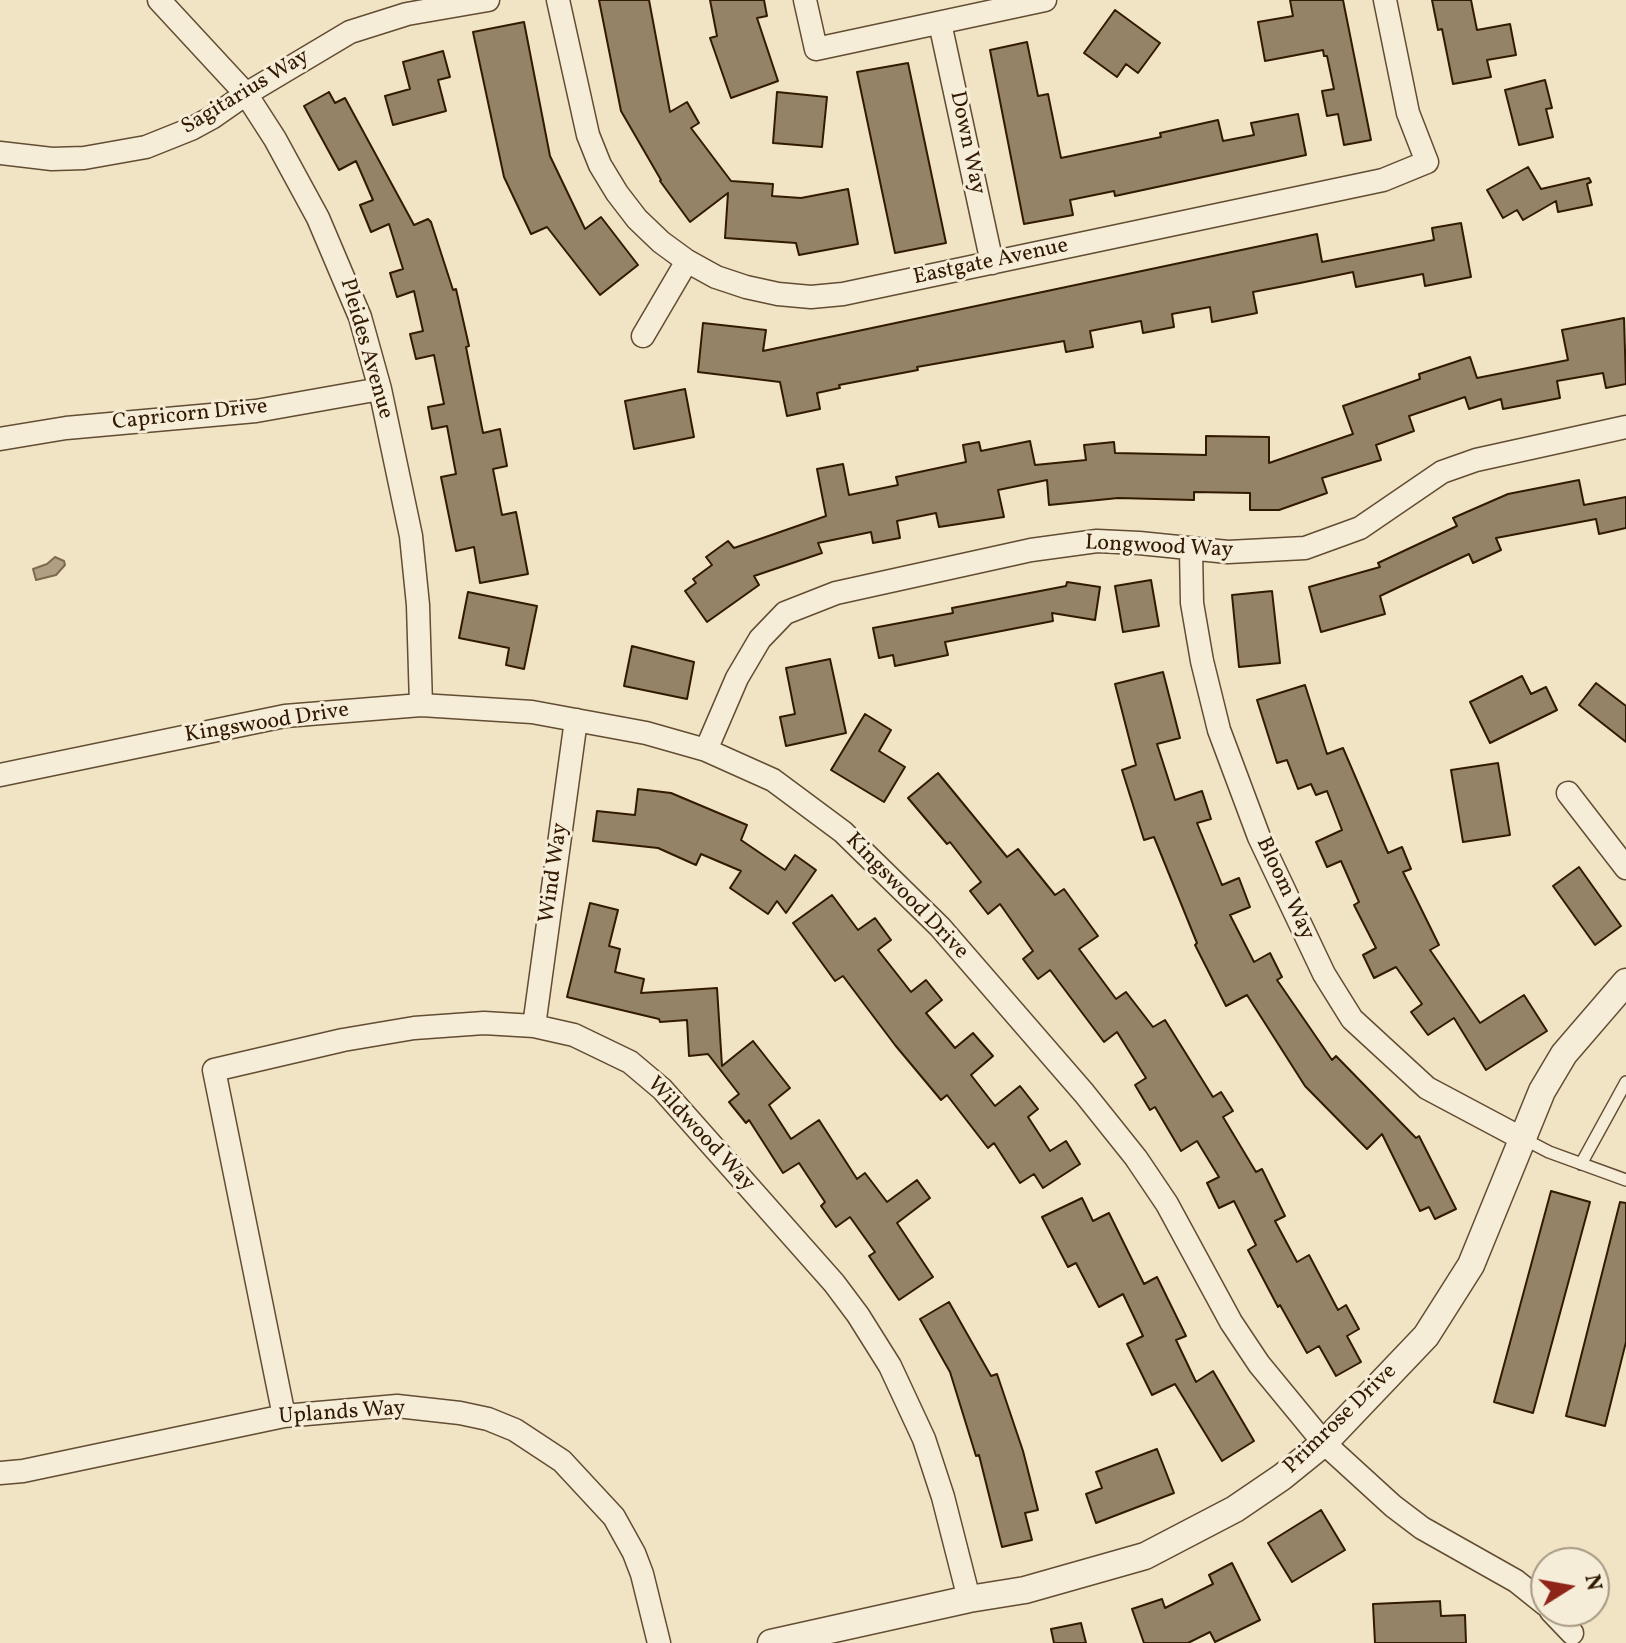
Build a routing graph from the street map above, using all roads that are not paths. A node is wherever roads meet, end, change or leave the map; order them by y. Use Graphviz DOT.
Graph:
graph roads {
  1 [pos="159,0"];
  2 [pos="488,0"];
  3 [pos="558,0"];
  4 [pos="805,0"];
  5 [pos="1045,0"];
  6 [pos="1385,0"];
  7 [pos="940,23"];
  8 [pos="246,94"];
  9 [pos="0,153"];
  10 [pos="687,261"];
  11 [pos="992,263"];
  12 [pos="643,336"];
  13 [pos="380,389"];
  14 [pos="1626,427"];
  15 [pos="0,439"];
  16 [pos="1191,550"];
  17 [pos="421,705"];
  18 [pos="576,720"];
  19 [pos="706,750"];
  20 [pos="0,775"];
  21 [pos="1568,793"];
  22 [pos="1626,868"];
  23 [pos="1622,994"];
  24 [pos="534,1026"];
  25 [pos="1626,1082"];
  26 [pos="1521,1138"];
  27 [pos="1581,1164"];
  28 [pos="1626,1180"];
  29 [pos="284,1416"];
  30 [pos="1324,1443"];
  31 [pos="0,1473"];
  32 [pos="1530,1592"];
  33 [pos="969,1599"];
  34 [pos="1566,1627"];
  35 [pos="1572,1633"];
  36 [pos="659,1643"];
  37 [pos="771,1643"];
  1 -- 8 [label="street, Pleides Avenue"];
  2 -- 8 [label="street, Sagitarius Way"];
  3 -- 10 [label="street, Eastgate Avenue"];
  4 -- 7 [label="street"];
  5 -- 7 [label="street"];
  6 -- 11 [label="street, Eastgate Avenue"];
  7 -- 11 [label="street, Down Way"];
  8 -- 9 [label="street, Sagitarius Way"];
  8 -- 13 [label="street, Pleides Avenue"];
  10 -- 11 [label="street, Eastgate Avenue"];
  10 -- 12 [label="street"];
  13 -- 15 [label="street, Capricorn Drive"];
  13 -- 17 [label="street, Pleides Avenue"];
  14 -- 16 [label="street, Longwood Way"];
  16 -- 19 [label="street, Longwood Way"];
  16 -- 26 [label="street, Bloom Way"];
  17 -- 18 [label="street, Kingswood Drive"];
  17 -- 20 [label="street, Kingswood Drive"];
  18 -- 19 [label="street, Kingswood Drive"];
  18 -- 24 [label="street, Wind Way"];
  19 -- 30 [label="street, Kingswood Drive"];
  21 -- 22 [label="street"];
  23 -- 26 [label="street, Primrose Drive"];
  24 -- 29 [label="street, Wildwood Way"];
  24 -- 33 [label="street, Wildwood Way"];
  25 -- 27 [label="lane"];
  26 -- 27 [label="lane"];
  26 -- 30 [label="street, Primrose Drive"];
  27 -- 28 [label="lane"];
  29 -- 31 [label="street, Uplands Way"];
  29 -- 36 [label="street, Uplands Way"];
  30 -- 32 [label="street, Kingswood Drive"];
  30 -- 33 [label="street, Primrose Drive"];
  33 -- 37 [label="street, Primrose Drive"];
  34 -- 35 [label="street"];
}
